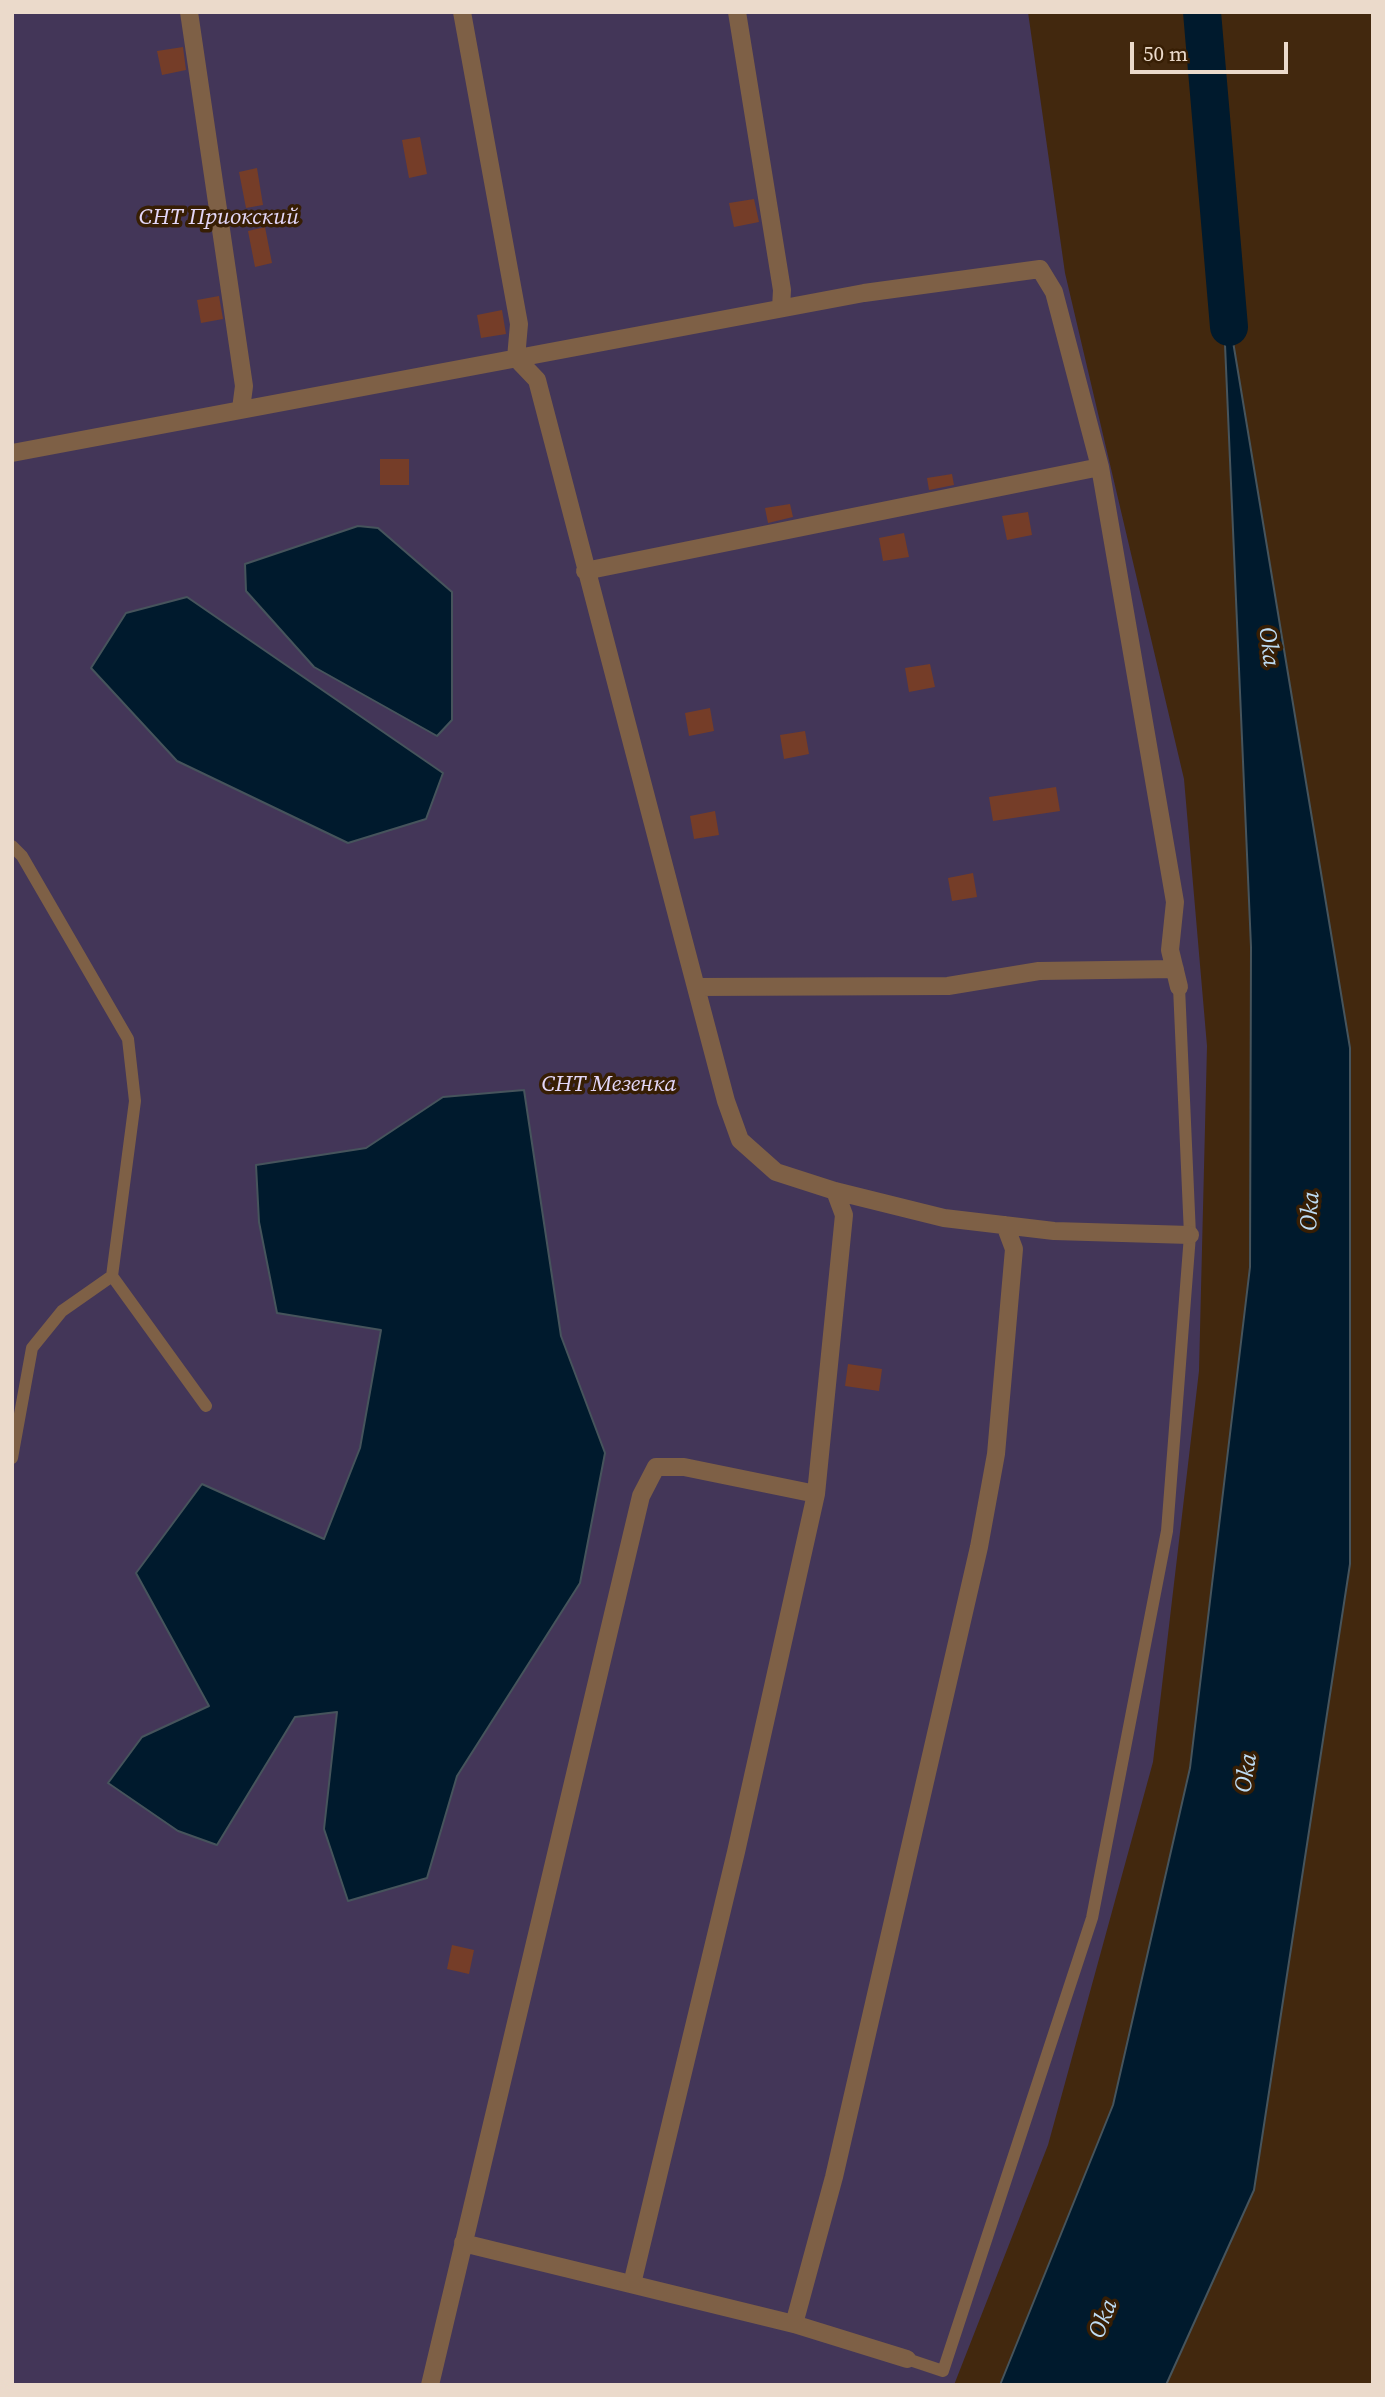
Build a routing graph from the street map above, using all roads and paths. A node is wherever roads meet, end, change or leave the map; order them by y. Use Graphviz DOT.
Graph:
graph roads {
  1 [pos="189,12"];
  2 [pos="462,12"];
  3 [pos="737,12"];
  4 [pos="781,308"];
  5 [pos="516,358"];
  6 [pos="241,409"];
  7 [pos="12,453"];
  8 [pos="1100,467"];
  9 [pos="585,571"];
  10 [pos="12,846"];
  11 [pos="1175,969"];
  12 [pos="696,987"];
  13 [pos="1180,988"];
  14 [pos="835,1191"];
  15 [pos="1005,1225"];
  16 [pos="1191,1235"];
  17 [pos="112,1276"];
  18 [pos="206,1406"];
  19 [pos="12,1458"];
  20 [pos="816,1494"];
  21 [pos="463,2243"];
  22 [pos="632,2284"];
  23 [pos="794,2324"];
  24 [pos="907,2359"];
  25 [pos="430,2385"];
  1 -- 6 [label="street"];
  2 -- 5 [label="street"];
  3 -- 4 [label="street"];
  4 -- 5 [label="street"];
  4 -- 8 [label="street"];
  5 -- 6 [label="street"];
  5 -- 9 [label="street"];
  6 -- 7 [label="street"];
  8 -- 9 [label="street"];
  8 -- 11 [label="street"];
  9 -- 12 [label="street"];
  10 -- 17 [label="lane"];
  11 -- 12 [label="street"];
  11 -- 13 [label="street"];
  12 -- 14 [label="street"];
  13 -- 16 [label="lane"];
  14 -- 15 [label="street"];
  14 -- 20 [label="street"];
  15 -- 16 [label="street"];
  15 -- 23 [label="street"];
  16 -- 24 [label="lane"];
  17 -- 18 [label="lane"];
  17 -- 19 [label="lane"];
  20 -- 21 [label="street"];
  20 -- 22 [label="street"];
  21 -- 22 [label="street"];
  21 -- 25 [label="street"];
  22 -- 23 [label="street"];
  23 -- 24 [label="street"];
}
